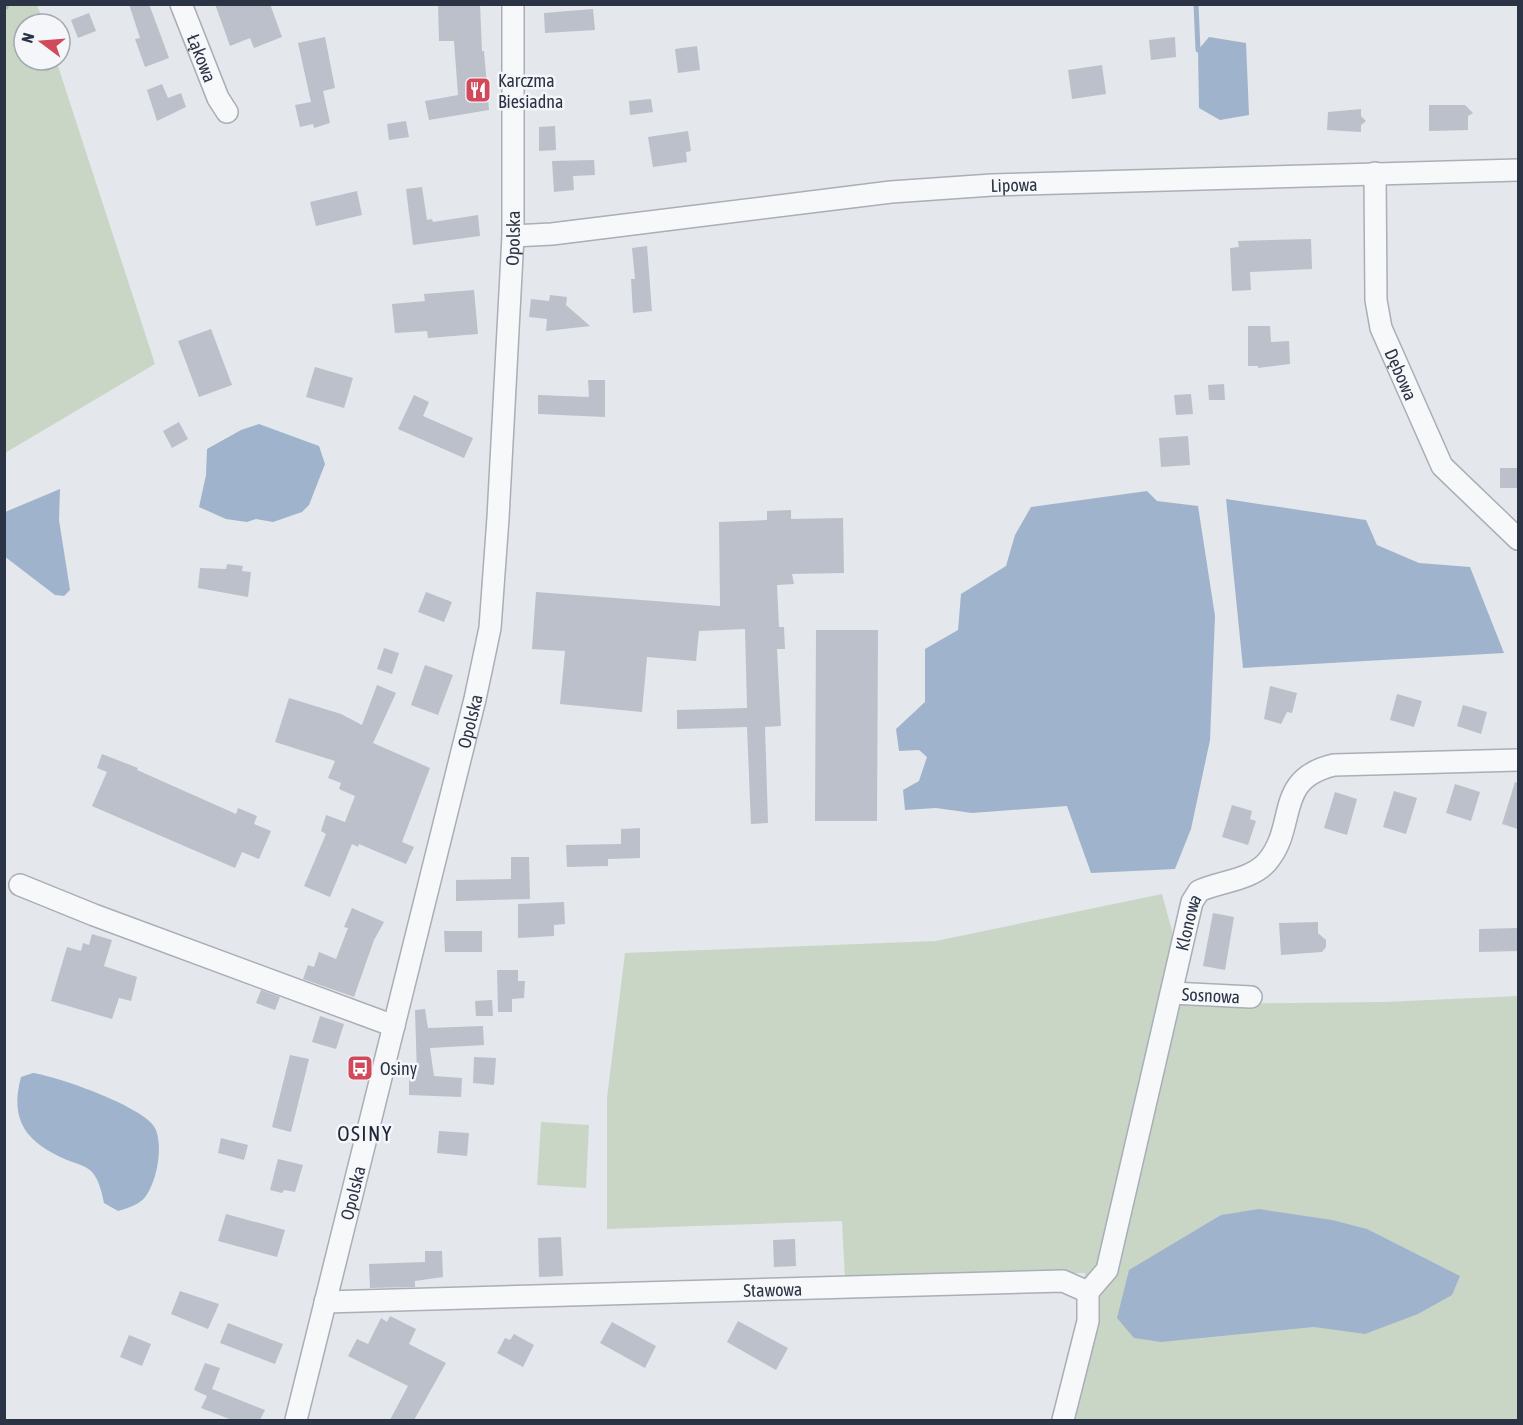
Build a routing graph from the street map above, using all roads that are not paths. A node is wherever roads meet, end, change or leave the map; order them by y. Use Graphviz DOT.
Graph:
graph roads {
  1 [pos="181,4"];
  2 [pos="513,4"];
  3 [pos="227,112"];
  4 [pos="1518,170"];
  5 [pos="1375,173"];
  6 [pos="513,236"];
  7 [pos="1518,539"];
  8 [pos="1518,760"];
  9 [pos="20,885"];
  10 [pos="1172,993"];
  11 [pos="1251,997"];
  12 [pos="394,1026"];
  13 [pos="1088,1292"];
  14 [pos="325,1302"];
  15 [pos="296,1420"];
  16 [pos="1063,1420"];
  1 -- 3 [label="street, Łąkowa"];
  2 -- 6 [label="street, Opolska"];
  4 -- 5 [label="street, Lipowa"];
  5 -- 6 [label="street, Lipowa"];
  5 -- 7 [label="street, Dębowa"];
  6 -- 12 [label="street, Opolska"];
  8 -- 10 [label="street, Klonowa"];
  9 -- 12 [label="street"];
  10 -- 11 [label="street, Sosnowa"];
  10 -- 13 [label="street, Klonowa"];
  12 -- 14 [label="street, Opolska"];
  13 -- 14 [label="street, Stawowa"];
  13 -- 16 [label="street"];
  14 -- 15 [label="street, Opolska"];
}
